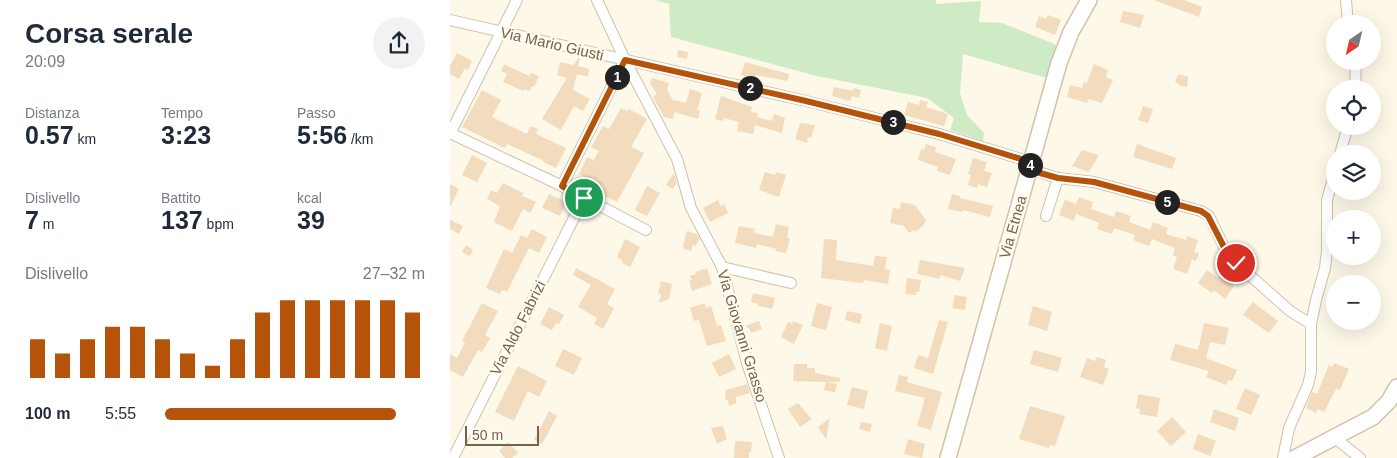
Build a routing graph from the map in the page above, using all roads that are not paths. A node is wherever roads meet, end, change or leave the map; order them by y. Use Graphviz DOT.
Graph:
graph roads {
  1 [pos="517,0"];
  2 [pos="597,0"];
  3 [pos="1089,0"];
  4 [pos="1346,0"];
  5 [pos="1347,15"];
  6 [pos="450,20"];
  7 [pos="501,32"];
  8 [pos="625,60"];
  9 [pos="450,133"];
  10 [pos="1030,166"];
  11 [pos="1058,178"];
  12 [pos="562,186"];
  13 [pos="584,198"];
  14 [pos="1327,200"];
  15 [pos="1046,216"];
  16 [pos="646,230"];
  17 [pos="722,267"];
  18 [pos="791,283"];
  19 [pos="1311,324"];
  20 [pos="1397,387"];
  21 [pos="1335,438"];
  22 [pos="453,458"];
  23 [pos="779,458"];
  24 [pos="948,458"];
  25 [pos="1283,458"];
  26 [pos="1295,458"];
  27 [pos="1360,458"];
  1 -- 7 [label="street"];
  2 -- 8 [label="street, Via Giovanni Grasso"];
  3 -- 10 [label="main road, Via Etnea"];
  4 -- 5 [label="street"];
  6 -- 7 [label="street, Via Mario Giusti"];
  7 -- 8 [label="street, Via Mario Giusti"];
  7 -- 9 [label="street"];
  8 -- 10 [label="street, Via Mario Giusti"];
  8 -- 12 [label="street"];
  8 -- 17 [label="street, Via Giovanni Grasso"];
  9 -- 12 [label="street"];
  10 -- 11 [label="street, Via Mario Giusti"];
  10 -- 24 [label="main road, Via Etnea"];
  11 -- 15 [label="street"];
  11 -- 19 [label="street, Via Mario Giusti"];
  12 -- 13 [label="street"];
  13 -- 16 [label="street"];
  13 -- 22 [label="street, Via Aldo Fabrizi"];
  14 -- 19 [label="street"];
  17 -- 18 [label="street"];
  17 -- 23 [label="street, Via Giovanni Grasso"];
  19 -- 25 [label="street"];
  20 -- 21 [label="main road"];
  21 -- 26 [label="main road"];
  21 -- 27 [label="street"];
}
